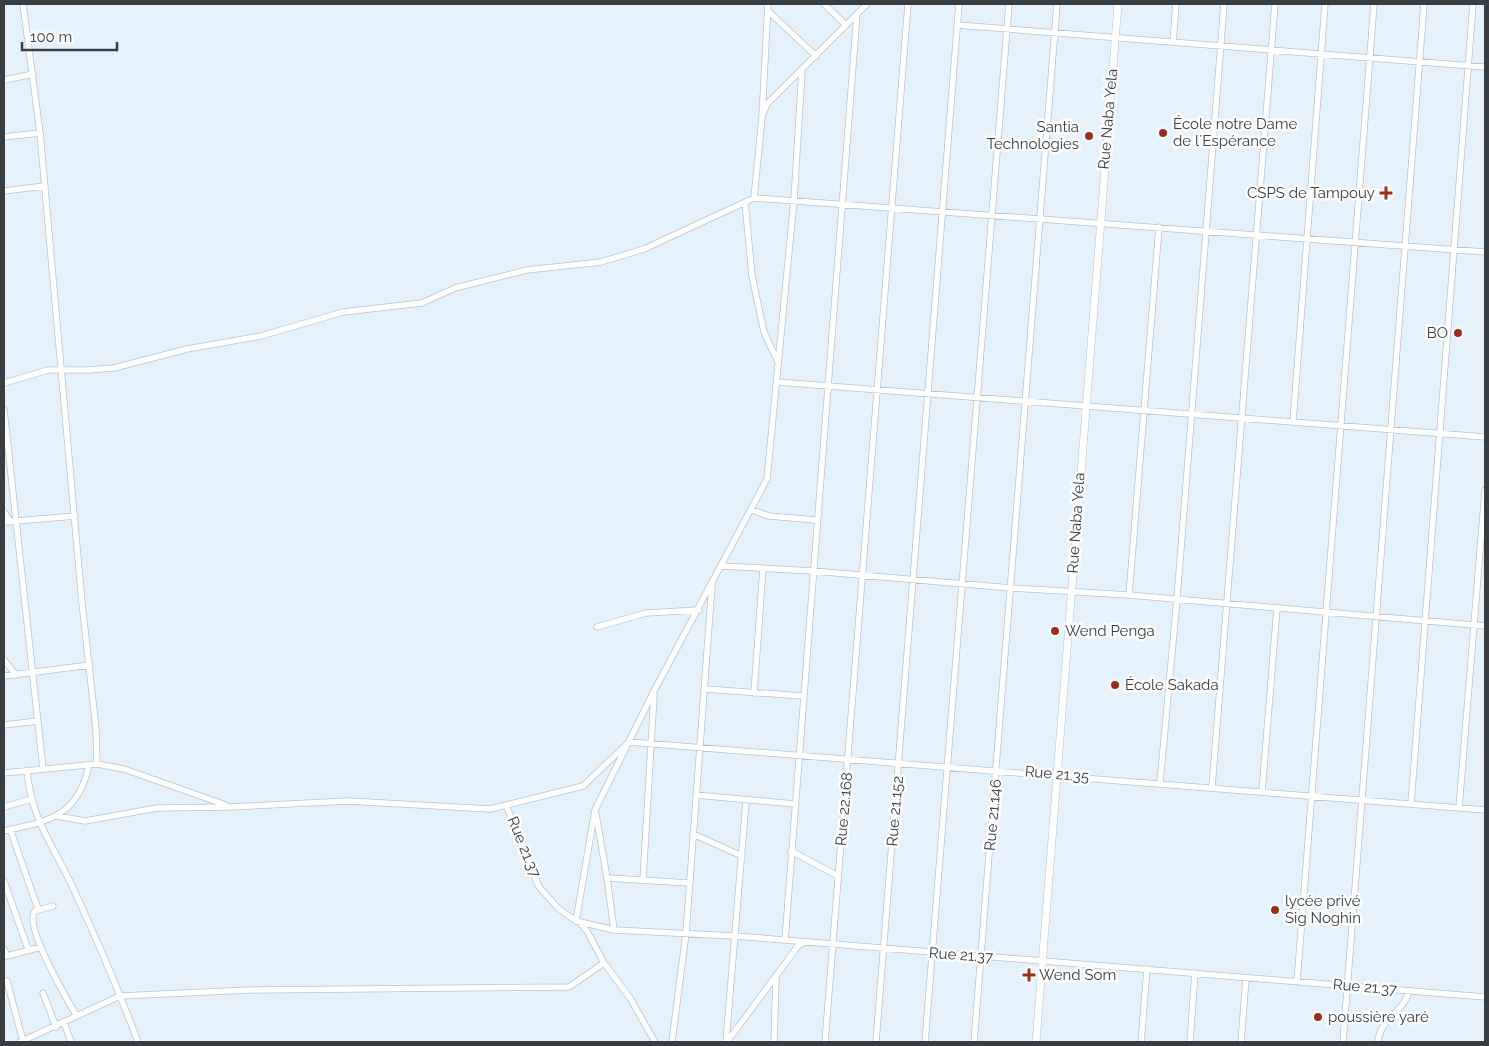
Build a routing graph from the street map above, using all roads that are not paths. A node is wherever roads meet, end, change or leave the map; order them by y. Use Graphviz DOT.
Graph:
graph roads {
  1 [pos="24,4"];
  2 [pos="768,4"];
  3 [pos="824,4"];
  4 [pos="867,4"];
  5 [pos="908,4"];
  6 [pos="959,4"];
  7 [pos="1009,4"];
  8 [pos="1057,4"];
  9 [pos="1118,4"];
  10 [pos="1176,4"];
  11 [pos="1224,4"];
  12 [pos="1275,4"];
  13 [pos="1325,4"];
  14 [pos="1374,4"];
  15 [pos="1424,4"];
  16 [pos="1473,4"];
  17 [pos="768,11"];
  18 [pos="857,14"];
  19 [pos="846,25"];
  20 [pos="957,25"];
  21 [pos="1007,28"];
  22 [pos="1055,32"];
  23 [pos="1115,37"];
  24 [pos="1173,42"];
  25 [pos="1221,46"];
  26 [pos="1272,50"];
  27 [pos="1321,53"];
  28 [pos="816,56"];
  29 [pos="1369,57"];
  30 [pos="1419,62"];
  31 [pos="1468,65"];
  32 [pos="1485,67"];
  33 [pos="802,70"];
  34 [pos="33,74"];
  35 [pos="4,80"];
  36 [pos="762,117"];
  37 [pos="40,133"];
  38 [pos="4,137"];
  39 [pos="45,186"];
  40 [pos="4,191"];
  41 [pos="754,198"];
  42 [pos="794,200"];
  43 [pos="745,202"];
  44 [pos="844,203"];
  45 [pos="893,207"];
  46 [pos="942,211"];
  47 [pos="992,214"];
  48 [pos="1040,218"];
  49 [pos="1100,223"];
  50 [pos="1159,227"];
  51 [pos="1206,231"];
  52 [pos="1257,235"];
  53 [pos="1305,239"];
  54 [pos="1356,243"];
  55 [pos="1404,246"];
  56 [pos="1454,250"];
  57 [pos="1485,252"];
  58 [pos="777,360"];
  59 [pos="62,369"];
  60 [pos="777,382"];
  61 [pos="4,383"];
  62 [pos="828,385"];
  63 [pos="877,390"];
  64 [pos="926,394"];
  65 [pos="977,397"];
  66 [pos="1026,401"];
  67 [pos="1085,406"];
  68 [pos="4,410"];
  69 [pos="1145,410"];
  70 [pos="1190,414"];
  71 [pos="1242,418"];
  72 [pos="1293,422"];
  73 [pos="1340,426"];
  74 [pos="1392,430"];
  75 [pos="1441,434"];
  76 [pos="1485,437"];
  77 [pos="6,451"];
  78 [pos="1485,490"];
  79 [pos="752,510"];
  80 [pos="4,512"];
  81 [pos="75,516"];
  82 [pos="816,520"];
  83 [pos="4,522"];
  84 [pos="14,522"];
  85 [pos="721,566"];
  86 [pos="763,568"];
  87 [pos="813,571"];
  88 [pos="864,577"];
  89 [pos="913,580"];
  90 [pos="712,583"];
  91 [pos="962,584"];
  92 [pos="1011,588"];
  93 [pos="1070,591"];
  94 [pos="1129,595"];
  95 [pos="1177,599"];
  96 [pos="1226,603"];
  97 [pos="1277,608"];
  98 [pos="698,610"];
  99 [pos="1326,611"];
  100 [pos="1376,616"];
  101 [pos="1426,620"];
  102 [pos="1474,625"];
  103 [pos="1485,626"];
  104 [pos="597,627"];
  105 [pos="4,660"];
  106 [pos="90,665"];
  107 [pos="33,674"];
  108 [pos="16,675"];
  109 [pos="4,676"];
  110 [pos="704,689"];
  111 [pos="654,691"];
  112 [pos="754,693"];
  113 [pos="803,696"];
  114 [pos="38,721"];
  115 [pos="4,725"];
  116 [pos="629,742"];
  117 [pos="651,743"];
  118 [pos="700,748"];
  119 [pos="799,756"];
  120 [pos="848,760"];
  121 [pos="899,762"];
  122 [pos="89,764"];
  123 [pos="97,764"];
  124 [pos="948,766"];
  125 [pos="44,769"];
  126 [pos="27,770"];
  127 [pos="996,770"];
  128 [pos="4,773"];
  129 [pos="1057,774"];
  130 [pos="1160,783"];
  131 [pos="1212,787"];
  132 [pos="1262,792"];
  133 [pos="696,796"];
  134 [pos="1312,796"];
  135 [pos="31,800"];
  136 [pos="1360,800"];
  137 [pos="746,801"];
  138 [pos="795,804"];
  139 [pos="1411,804"];
  140 [pos="506,805"];
  141 [pos="4,807"];
  142 [pos="230,807"];
  143 [pos="1459,808"];
  144 [pos="595,810"];
  145 [pos="1485,810"];
  146 [pos="57,816"];
  147 [pos="38,822"];
  148 [pos="7,830"];
  149 [pos="693,834"];
  150 [pos="791,851"];
  151 [pos="742,856"];
  152 [pos="838,876"];
  153 [pos="607,878"];
  154 [pos="642,880"];
  155 [pos="4,881"];
  156 [pos="689,883"];
  157 [pos="53,906"];
  158 [pos="38,909"];
  159 [pos="577,921"];
  160 [pos="614,930"];
  161 [pos="686,933"];
  162 [pos="735,936"];
  163 [pos="784,940"];
  164 [pos="803,943"];
  165 [pos="833,946"];
  166 [pos="41,947"];
  167 [pos="4,949"];
  168 [pos="884,949"];
  169 [pos="28,950"];
  170 [pos="933,953"];
  171 [pos="982,956"];
  172 [pos="1043,961"];
  173 [pos="604,963"];
  174 [pos="1147,969"];
  175 [pos="1195,973"];
  176 [pos="776,975"];
  177 [pos="1246,978"];
  178 [pos="7,981"];
  179 [pos="1297,982"];
  180 [pos="1347,986"];
  181 [pos="1409,991"];
  182 [pos="43,993"];
  183 [pos="120,996"];
  184 [pos="1485,997"];
  185 [pos="76,1015"];
  186 [pos="64,1022"];
  187 [pos="56,1027"];
  188 [pos="23,1041"];
  189 [pos="71,1042"];
  190 [pos="138,1042"];
  191 [pos="655,1042"];
  192 [pos="672,1042"];
  193 [pos="727,1042"];
  194 [pos="774,1042"];
  195 [pos="825,1042"];
  196 [pos="876,1042"];
  197 [pos="925,1042"];
  198 [pos="974,1042"];
  199 [pos="1036,1042"];
  200 [pos="1141,1042"];
  201 [pos="1190,1042"];
  202 [pos="1241,1042"];
  203 [pos="1343,1042"];
  204 [pos="1378,1042"];
  1 -- 34 [label="street"];
  2 -- 17 [label="street"];
  3 -- 19 [label="street"];
  4 -- 18 [label="street"];
  5 -- 45 [label="street, Rue 22.168"];
  6 -- 20 [label="street, Rue 21.152"];
  7 -- 21 [label="street"];
  8 -- 22 [label="street, Rue 21.146"];
  9 -- 23 [label="street, Rue Naba Yela"];
  10 -- 24 [label="street"];
  11 -- 25 [label="street"];
  12 -- 26 [label="street"];
  13 -- 27 [label="street"];
  14 -- 29 [label="street"];
  15 -- 30 [label="street"];
  16 -- 31 [label="street"];
  17 -- 28 [label="street"];
  17 -- 36 [label="street"];
  18 -- 19 [label="street"];
  18 -- 44 [label="street"];
  19 -- 28 [label="street"];
  20 -- 21 [label="street"];
  20 -- 46 [label="street, Rue 21.152"];
  21 -- 22 [label="street"];
  21 -- 47 [label="street"];
  22 -- 23 [label="street"];
  22 -- 48 [label="street, Rue 21.146"];
  23 -- 24 [label="street"];
  23 -- 49 [label="street, Rue Naba Yela"];
  24 -- 25 [label="street"];
  25 -- 26 [label="street"];
  25 -- 51 [label="street"];
  26 -- 27 [label="street"];
  26 -- 52 [label="street"];
  27 -- 29 [label="street"];
  27 -- 53 [label="street"];
  28 -- 33 [label="street"];
  29 -- 30 [label="street"];
  29 -- 54 [label="street"];
  30 -- 31 [label="street"];
  30 -- 55 [label="street"];
  31 -- 32 [label="street"];
  31 -- 56 [label="street"];
  33 -- 36 [label="street"];
  33 -- 42 [label="street"];
  34 -- 35 [label="street"];
  34 -- 37 [label="street"];
  36 -- 41 [label="street"];
  37 -- 38 [label="street"];
  37 -- 39 [label="street"];
  39 -- 40 [label="street"];
  39 -- 59 [label="street"];
  41 -- 42 [label="street"];
  41 -- 43 [label="street"];
  42 -- 44 [label="street"];
  42 -- 58 [label="street"];
  43 -- 58 [label="street"];
  43 -- 59 [label="street"];
  44 -- 45 [label="street"];
  44 -- 62 [label="street"];
  45 -- 46 [label="street"];
  45 -- 63 [label="street, Rue 22.168"];
  46 -- 47 [label="street"];
  46 -- 64 [label="street, Rue 21.152"];
  47 -- 48 [label="street"];
  47 -- 65 [label="street"];
  48 -- 49 [label="street"];
  48 -- 66 [label="street, Rue 21.146"];
  49 -- 50 [label="street"];
  49 -- 67 [label="street, Rue Naba Yela"];
  50 -- 51 [label="street"];
  50 -- 69 [label="street"];
  51 -- 52 [label="street"];
  51 -- 70 [label="street"];
  52 -- 53 [label="street"];
  52 -- 71 [label="street"];
  53 -- 54 [label="street"];
  53 -- 72 [label="street"];
  54 -- 55 [label="street"];
  54 -- 73 [label="street"];
  55 -- 56 [label="street"];
  55 -- 74 [label="street"];
  56 -- 57 [label="street"];
  56 -- 75 [label="street"];
  58 -- 60 [label="street"];
  59 -- 61 [label="street"];
  59 -- 81 [label="street"];
  60 -- 62 [label="street"];
  60 -- 79 [label="street"];
  62 -- 63 [label="street"];
  62 -- 82 [label="street"];
  63 -- 64 [label="street"];
  63 -- 88 [label="street, Rue 22.168"];
  64 -- 65 [label="street"];
  64 -- 89 [label="street, Rue 21.152"];
  65 -- 66 [label="street"];
  65 -- 91 [label="street"];
  66 -- 67 [label="street"];
  66 -- 92 [label="street, Rue 21.146"];
  67 -- 69 [label="street"];
  67 -- 93 [label="street, Rue Naba Yela"];
  68 -- 77 [label="street"];
  69 -- 70 [label="street"];
  69 -- 94 [label="street"];
  70 -- 71 [label="street"];
  70 -- 95 [label="street"];
  71 -- 72 [label="street"];
  71 -- 96 [label="street"];
  72 -- 73 [label="street"];
  73 -- 74 [label="street"];
  73 -- 99 [label="street"];
  74 -- 75 [label="street"];
  74 -- 100 [label="street"];
  75 -- 76 [label="street"];
  75 -- 101 [label="street"];
  77 -- 84 [label="street"];
  78 -- 102 [label="street"];
  79 -- 82 [label="street"];
  79 -- 85 [label="street"];
  80 -- 84 [label="street"];
  81 -- 84 [label="street"];
  81 -- 106 [label="street"];
  82 -- 87 [label="street"];
  83 -- 84 [label="street"];
  84 -- 107 [label="street"];
  85 -- 86 [label="street"];
  85 -- 90 [label="street"];
  86 -- 87 [label="street"];
  86 -- 112 [label="street"];
  87 -- 88 [label="street"];
  87 -- 113 [label="street"];
  88 -- 89 [label="street"];
  88 -- 120 [label="street, Rue 22.168"];
  89 -- 91 [label="street"];
  89 -- 121 [label="street, Rue 21.152"];
  90 -- 98 [label="street"];
  90 -- 110 [label="street"];
  91 -- 92 [label="street"];
  91 -- 124 [label="street"];
  92 -- 93 [label="street"];
  92 -- 127 [label="street, Rue 21.146"];
  93 -- 94 [label="street"];
  93 -- 129 [label="street, Rue Naba Yela"];
  94 -- 95 [label="street"];
  95 -- 96 [label="street"];
  95 -- 130 [label="street"];
  96 -- 97 [label="street"];
  96 -- 131 [label="street"];
  97 -- 99 [label="street"];
  97 -- 132 [label="street"];
  98 -- 104 [label="street"];
  98 -- 111 [label="street"];
  99 -- 100 [label="street"];
  99 -- 134 [label="street"];
  100 -- 101 [label="street"];
  100 -- 136 [label="street"];
  101 -- 102 [label="street"];
  101 -- 139 [label="street"];
  102 -- 103 [label="street"];
  102 -- 143 [label="street"];
  105 -- 108 [label="street"];
  106 -- 107 [label="street"];
  106 -- 123 [label="street"];
  107 -- 108 [label="street"];
  107 -- 114 [label="street"];
  108 -- 109 [label="street"];
  110 -- 112 [label="street"];
  110 -- 118 [label="street"];
  111 -- 116 [label="street"];
  111 -- 117 [label="street"];
  112 -- 113 [label="street"];
  113 -- 119 [label="street"];
  114 -- 115 [label="street"];
  114 -- 125 [label="street"];
  116 -- 117 [label="street, Rue 21.35"];
  116 -- 140 [label="street"];
  116 -- 144 [label="street"];
  117 -- 118 [label="street, Rue 21.35"];
  117 -- 154 [label="street"];
  118 -- 119 [label="street, Rue 21.35"];
  118 -- 133 [label="street"];
  119 -- 120 [label="street, Rue 21.35"];
  119 -- 138 [label="street"];
  120 -- 121 [label="street, Rue 21.35"];
  120 -- 152 [label="street, Rue 22.168"];
  121 -- 124 [label="street, Rue 21.35"];
  121 -- 168 [label="street, Rue 21.152"];
  122 -- 123 [label="street"];
  122 -- 125 [label="street"];
  122 -- 146 [label="street"];
  123 -- 142 [label="street"];
  124 -- 127 [label="street, Rue 21.35"];
  124 -- 170 [label="street"];
  125 -- 126 [label="street"];
  126 -- 128 [label="street"];
  126 -- 135 [label="street"];
  127 -- 129 [label="street, Rue 21.35"];
  127 -- 171 [label="street, Rue 21.146"];
  129 -- 130 [label="street, Rue 21.35"];
  129 -- 172 [label="street, Rue Naba Yela"];
  130 -- 131 [label="street, Rue 21.35"];
  131 -- 132 [label="street, Rue 21.35"];
  132 -- 134 [label="street, Rue 21.35"];
  133 -- 137 [label="street"];
  133 -- 149 [label="street"];
  134 -- 136 [label="street, Rue 21.35"];
  134 -- 179 [label="street"];
  135 -- 141 [label="street"];
  135 -- 147 [label="street"];
  136 -- 139 [label="street, Rue 21.35"];
  136 -- 180 [label="street"];
  137 -- 138 [label="street"];
  137 -- 151 [label="street"];
  138 -- 150 [label="street"];
  139 -- 143 [label="street, Rue 21.35"];
  140 -- 142 [label="street"];
  140 -- 159 [label="street, Rue 21.37"];
  142 -- 146 [label="street"];
  143 -- 145 [label="street, Rue 21.35"];
  144 -- 153 [label="street"];
  144 -- 159 [label="street"];
  146 -- 147 [label="street"];
  147 -- 148 [label="street"];
  147 -- 183 [label="street"];
  148 -- 158 [label="street"];
  149 -- 151 [label="street"];
  149 -- 156 [label="street"];
  150 -- 152 [label="street"];
  150 -- 163 [label="street"];
  151 -- 162 [label="street"];
  152 -- 165 [label="street, Rue 22.168"];
  153 -- 154 [label="street"];
  153 -- 160 [label="street"];
  154 -- 156 [label="street"];
  155 -- 169 [label="street"];
  156 -- 161 [label="street"];
  157 -- 158 [label="street"];
  158 -- 166 [label="street"];
  159 -- 160 [label="street, Rue 21.37"];
  159 -- 173 [label="street"];
  160 -- 161 [label="street, Rue 21.37"];
  161 -- 162 [label="street, Rue 21.37"];
  161 -- 192 [label="street"];
  162 -- 163 [label="street, Rue 21.37"];
  162 -- 193 [label="street"];
  163 -- 164 [label="street, Rue 21.37"];
  164 -- 165 [label="street, Rue 21.37"];
  164 -- 176 [label="street"];
  165 -- 168 [label="street, Rue 21.37"];
  165 -- 195 [label="street, Rue 22.168"];
  166 -- 169 [label="street"];
  166 -- 185 [label="street"];
  167 -- 169 [label="street"];
  168 -- 170 [label="street, Rue 21.37"];
  168 -- 196 [label="street, Rue 21.152"];
  170 -- 171 [label="street, Rue 21.37"];
  170 -- 197 [label="street"];
  171 -- 172 [label="street, Rue 21.37"];
  171 -- 198 [label="street, Rue 21.146"];
  172 -- 174 [label="street, Rue 21.37"];
  172 -- 199 [label="street, Rue Naba Yela"];
  173 -- 183 [label="street"];
  173 -- 191 [label="street"];
  174 -- 175 [label="street, Rue 21.37"];
  174 -- 200 [label="street"];
  175 -- 177 [label="street, Rue 21.37"];
  175 -- 201 [label="street"];
  176 -- 193 [label="street"];
  176 -- 194 [label="street"];
  177 -- 179 [label="street, Rue 21.37"];
  177 -- 202 [label="street"];
  178 -- 188 [label="street"];
  179 -- 180 [label="street, Rue 21.37"];
  180 -- 181 [label="street, Rue 21.37"];
  180 -- 203 [label="street"];
  181 -- 184 [label="street, Rue 21.37"];
  181 -- 204 [label="street"];
  182 -- 187 [label="street"];
  183 -- 185 [label="street"];
  183 -- 190 [label="street"];
  185 -- 186 [label="street"];
  186 -- 187 [label="street"];
  186 -- 189 [label="street"];
  187 -- 188 [label="street"];
}
